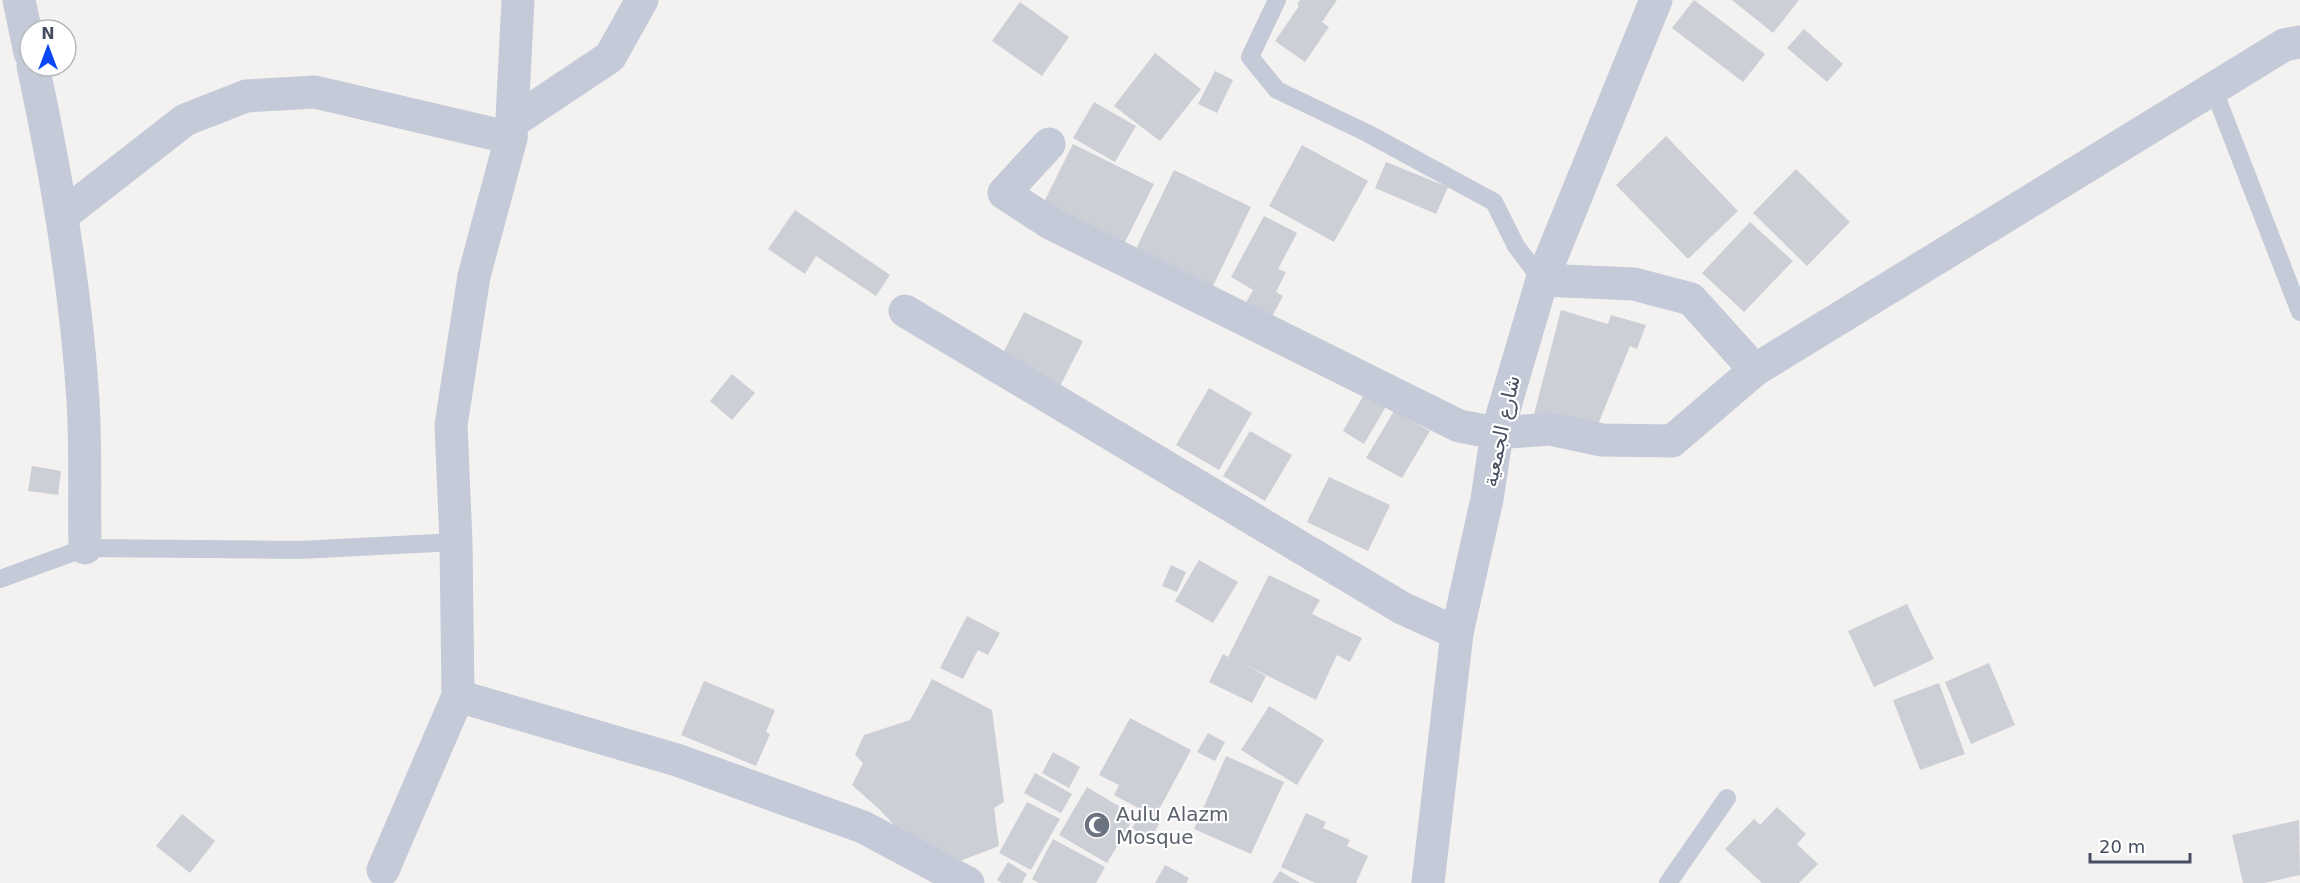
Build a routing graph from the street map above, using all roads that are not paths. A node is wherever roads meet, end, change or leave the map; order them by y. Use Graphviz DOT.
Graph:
graph roads {
  1 [pos="19,0"];
  2 [pos="518,0"];
  3 [pos="642,0"];
  4 [pos="1277,0"];
  5 [pos="1656,0"];
  6 [pos="23,18"];
  7 [pos="2300,42"];
  8 [pos="35,78"];
  9 [pos="2213,88"];
  10 [pos="513,129"];
  11 [pos="1049,144"];
  12 [pos="63,215"];
  13 [pos="1542,280"];
  14 [pos="905,312"];
  15 [pos="2300,312"];
  16 [pos="1755,370"];
  17 [pos="1497,433"];
  18 [pos="456,542"];
  19 [pos="85,548"];
  20 [pos="0,579"];
  21 [pos="1457,633"];
  22 [pos="458,696"];
  23 [pos="1727,798"];
  24 [pos="379,877"];
  25 [pos="968,883"];
  26 [pos="1428,883"];
  27 [pos="1668,883"];
  1 -- 6 [label="street"];
  2 -- 10 [label="street"];
  3 -- 10 [label="street"];
  4 -- 13 [label="lane"];
  5 -- 13 [label="street, شارع الجمعية"];
  7 -- 9 [label="street"];
  8 -- 12 [label="street"];
  9 -- 15 [label="lane"];
  9 -- 16 [label="street"];
  10 -- 12 [label="street"];
  10 -- 18 [label="street"];
  11 -- 17 [label="street"];
  12 -- 19 [label="street"];
  13 -- 16 [label="street"];
  13 -- 17 [label="street, شارع الجمعية"];
  14 -- 21 [label="street"];
  16 -- 17 [label="street"];
  17 -- 21 [label="street, شارع الجمعية"];
  18 -- 19 [label="lane"];
  18 -- 22 [label="street"];
  19 -- 20 [label="lane"];
  21 -- 26 [label="street, شارع الجمعية"];
  22 -- 24 [label="street"];
  22 -- 25 [label="street"];
  23 -- 27 [label="lane"];
}
